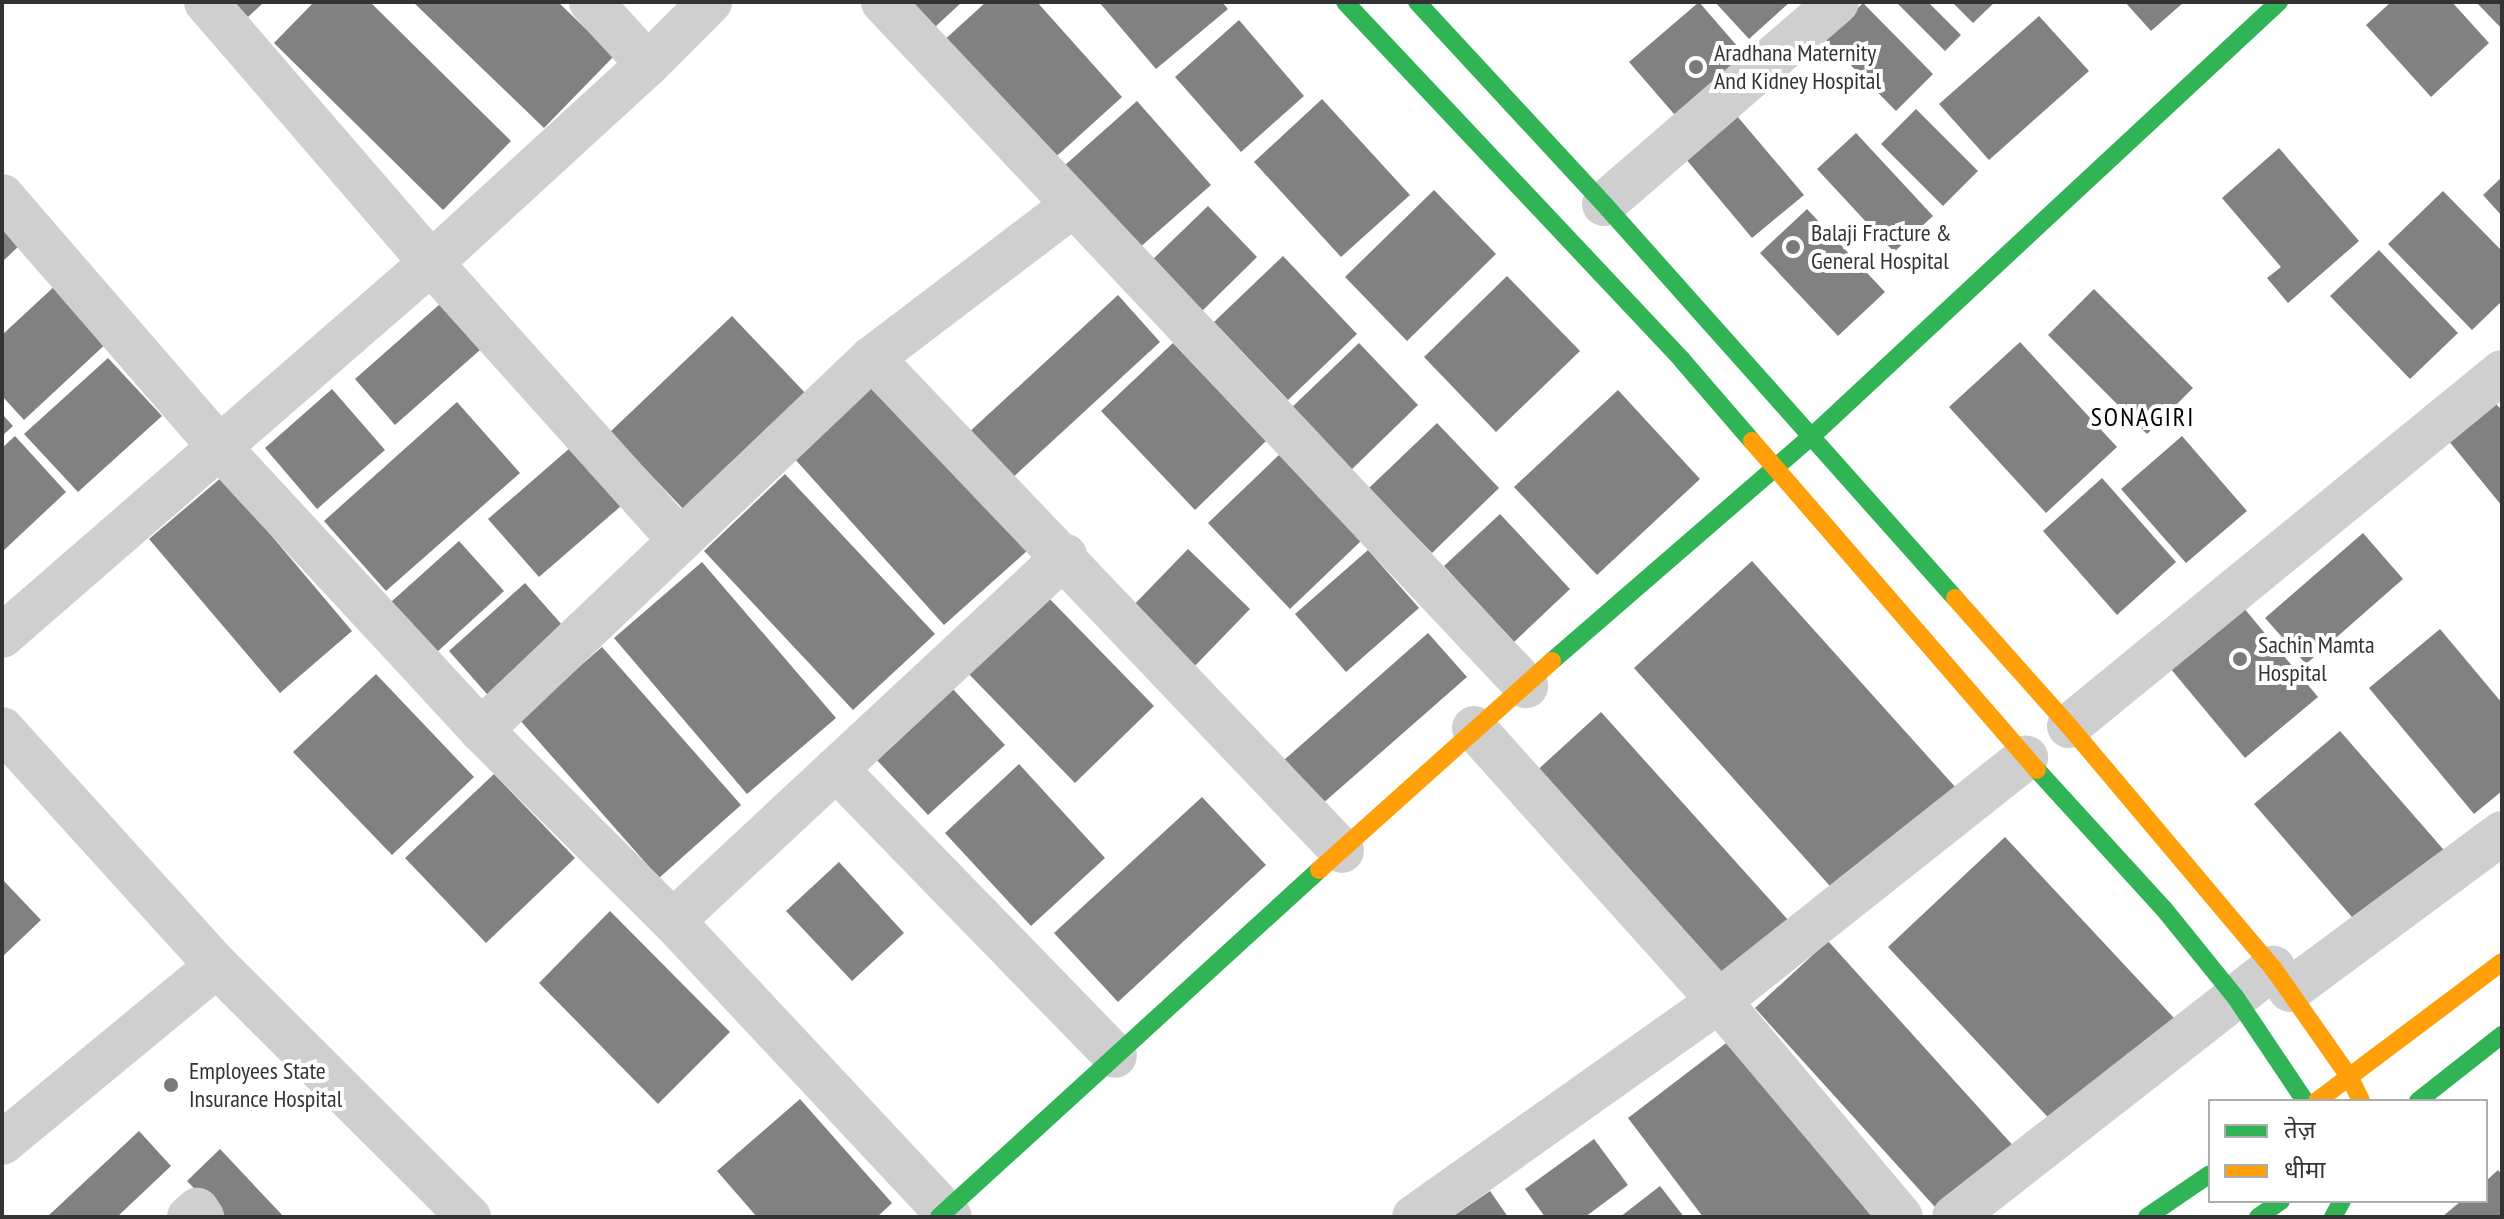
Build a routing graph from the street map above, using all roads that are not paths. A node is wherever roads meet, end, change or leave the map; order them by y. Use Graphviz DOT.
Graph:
graph roads {
  1 [pos="206,2"];
  2 [pos="591,2"];
  3 [pos="710,2"];
  4 [pos="883,2"];
  5 [pos="1345,2"];
  6 [pos="1417,2"];
  7 [pos="1837,2"];
  8 [pos="2279,2"];
  9 [pos="648,64"];
  10 [pos="2,196"];
  11 [pos="1604,204"];
  12 [pos="1072,206"];
  13 [pos="431,263"];
  14 [pos="872,358"];
  15 [pos="2502,372"];
  16 [pos="1811,437"];
  17 [pos="221,449"];
  18 [pos="1774,466"];
  19 [pos="680,541"];
  20 [pos="1065,556"];
  21 [pos="2,636"];
  22 [pos="1526,686"];
  23 [pos="2069,726"];
  24 [pos="1474,728"];
  25 [pos="2,729"];
  26 [pos="481,730"];
  27 [pos="2026,758"];
  28 [pos="836,769"];
  29 [pos="2502,833"];
  30 [pos="1342,851"];
  31 [pos="673,921"];
  32 [pos="2502,962"];
  33 [pos="217,966"];
  34 [pos="2281,979"];
  35 [pos="2236,998"];
  36 [pos="1719,1001"];
  37 [pos="2502,1035"];
  38 [pos="1115,1056"];
  39 [pos="2350,1078"];
  40 [pos="2304,1099"];
  41 [pos="2320,1099"];
  42 [pos="2360,1099"];
  43 [pos="2421,1099"];
  44 [pos="2,1143"];
  45 [pos="2208,1175"];
  46 [pos="2278,1203"];
  47 [pos="945,1215"];
  48 [pos="189,1217"];
  49 [pos="202,1217"];
  50 [pos="469,1217"];
  51 [pos="1414,1217"];
  52 [pos="1901,1217"];
  53 [pos="1954,1217"];
  54 [pos="2147,1217"];
  55 [pos="2258,1217"];
  1 -- 13 [label="street"];
  2 -- 9 [label="street"];
  3 -- 9 [label="street"];
  4 -- 12 [label="street"];
  5 -- 18 [label="street"];
  6 -- 11 [label="street"];
  7 -- 11 [label="street"];
  8 -- 16 [label="street"];
  9 -- 13 [label="street"];
  10 -- 17 [label="street"];
  11 -- 16 [label="street"];
  12 -- 14 [label="street"];
  12 -- 22 [label="street"];
  13 -- 17 [label="street"];
  13 -- 19 [label="street"];
  14 -- 19 [label="street"];
  14 -- 20 [label="street"];
  15 -- 23 [label="street"];
  16 -- 18 [label="street"];
  16 -- 23 [label="street"];
  17 -- 21 [label="street"];
  17 -- 26 [label="street"];
  18 -- 22 [label="street"];
  18 -- 27 [label="street"];
  19 -- 26 [label="street"];
  20 -- 28 [label="street"];
  20 -- 30 [label="street"];
  22 -- 24 [label="street"];
  23 -- 34 [label="street"];
  24 -- 30 [label="street"];
  24 -- 36 [label="street"];
  25 -- 33 [label="street"];
  26 -- 31 [label="street"];
  27 -- 35 [label="street"];
  27 -- 36 [label="street"];
  28 -- 31 [label="street"];
  28 -- 38 [label="street"];
  29 -- 34 [label="street"];
  30 -- 38 [label="street"];
  31 -- 47 [label="street"];
  32 -- 39 [label="street"];
  33 -- 44 [label="street"];
  33 -- 50 [label="street"];
  34 -- 35 [label="street"];
  34 -- 39 [label="street"];
  35 -- 40 [label="street"];
  35 -- 53 [label="street"];
  36 -- 51 [label="street"];
  36 -- 52 [label="street"];
  37 -- 43 [label="street"];
  38 -- 47 [label="street"];
  39 -- 41 [label="street"];
  39 -- 42 [label="street"];
  45 -- 54 [label="street"];
  46 -- 55 [label="street"];
  48 -- 49 [label="street"];
}
